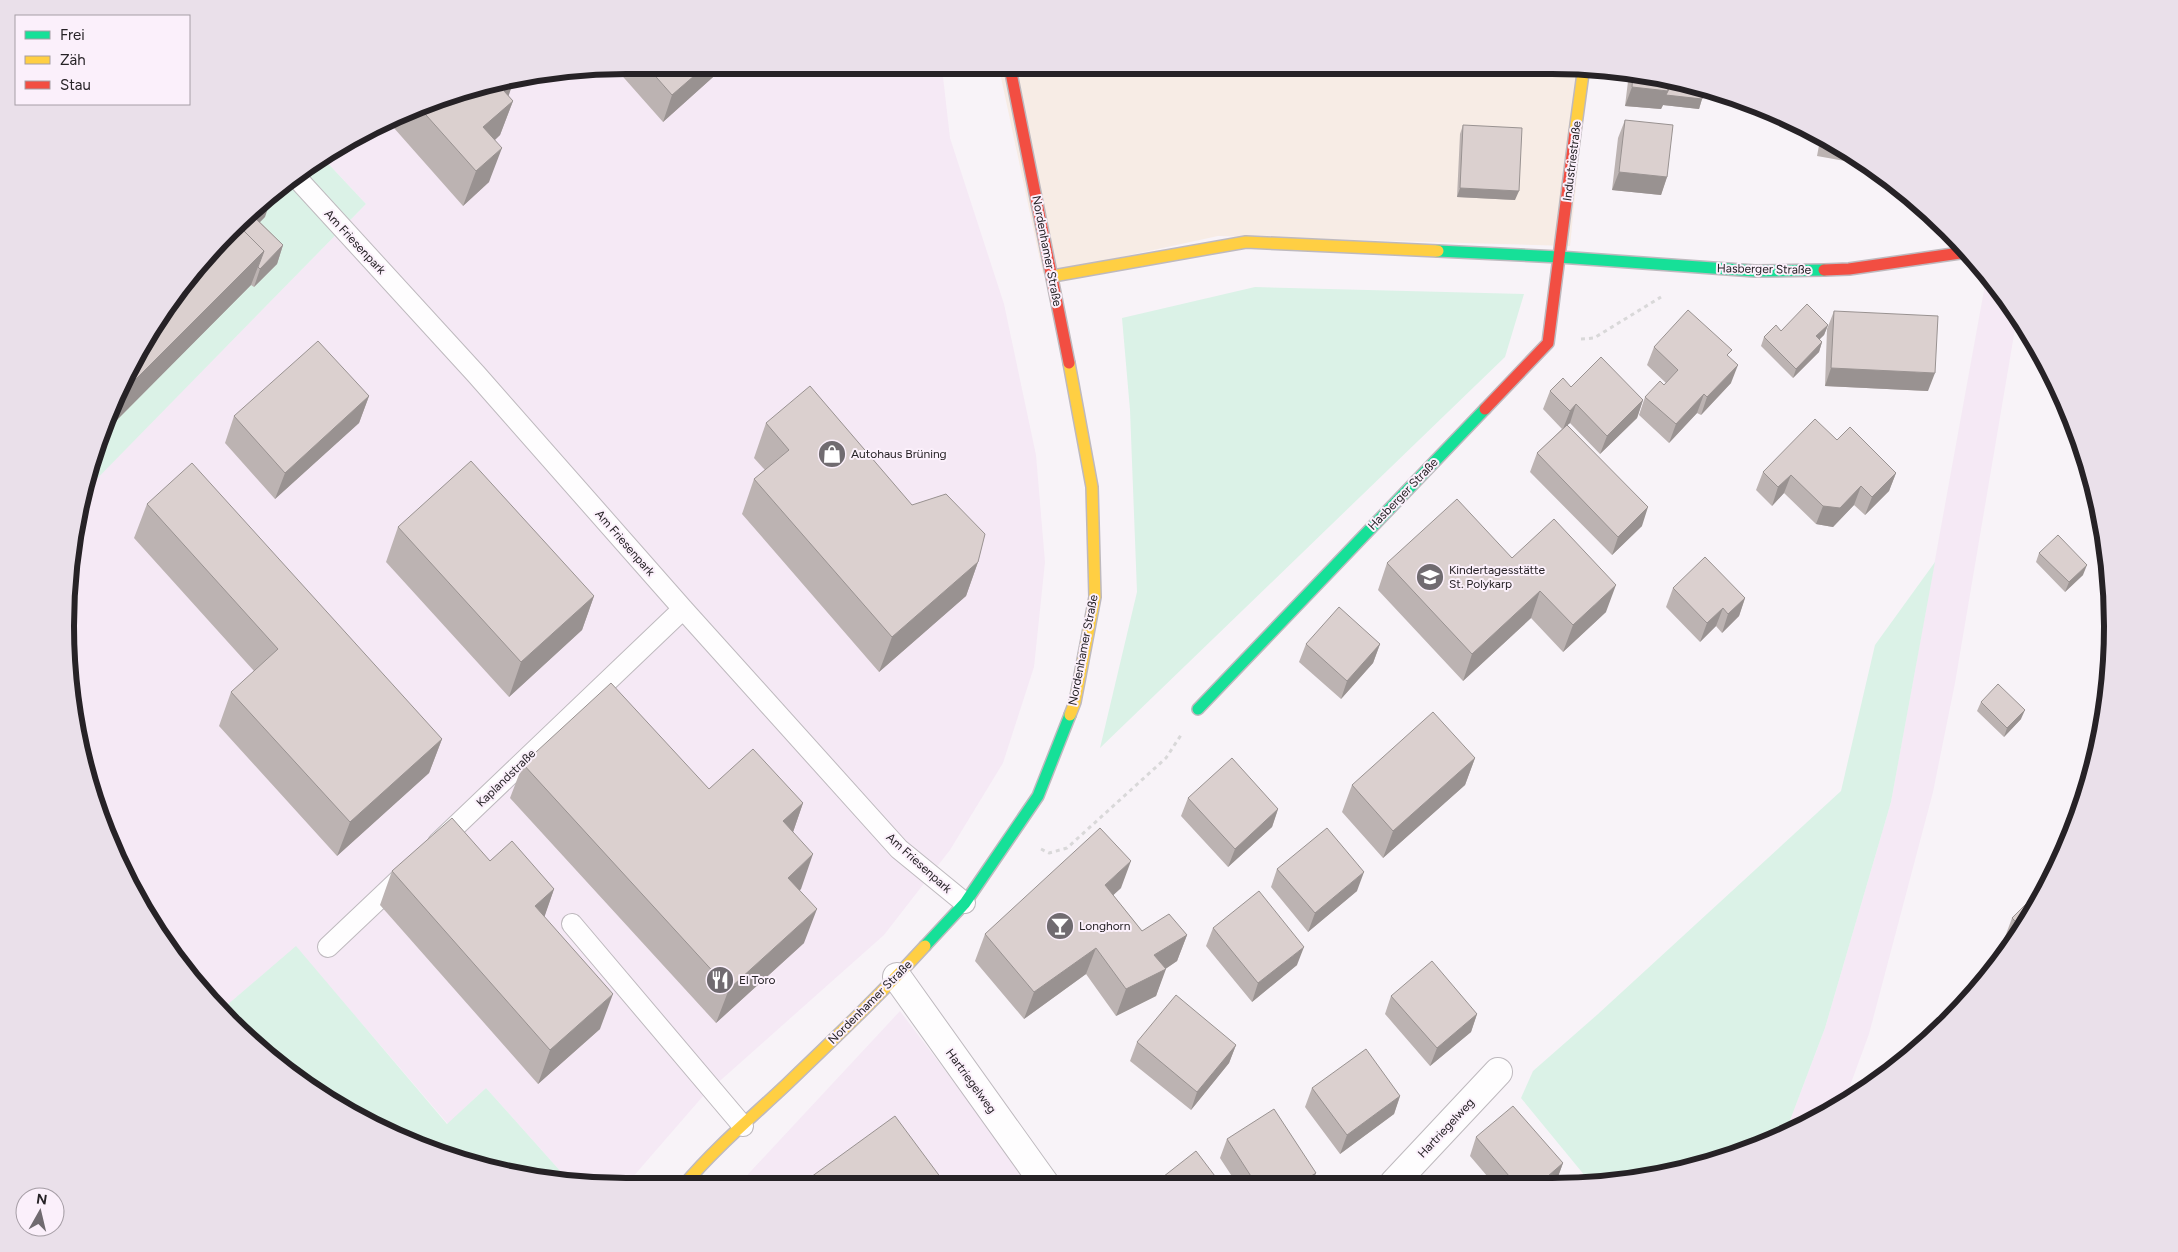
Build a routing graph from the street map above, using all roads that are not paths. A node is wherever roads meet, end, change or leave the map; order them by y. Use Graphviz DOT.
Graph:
graph roads {
  1 [pos="1011,74"];
  2 [pos="1583,75"];
  3 [pos="300,181"];
  4 [pos="1959,253"];
  5 [pos="1559,257"];
  6 [pos="1053,276"];
  7 [pos="683,609"];
  8 [pos="1198,709"];
  9 [pos="965,903"];
  10 [pos="572,924"];
  11 [pos="328,947"];
  12 [pos="897,977"];
  13 [pos="1498,1072"];
  14 [pos="743,1126"];
  15 [pos="691,1178"];
  16 [pos="1040,1178"];
  17 [pos="1399,1178"];
  1 -- 6 [label="street, Nordenhamer Straße"];
  2 -- 5 [label="street, Industriestraße"];
  3 -- 7 [label="lane, Am Friesenpark"];
  4 -- 5 [label="street, Hasberger Straße"];
  5 -- 6 [label="street, Hasberger Straße"];
  5 -- 8 [label="street, Hasberger Straße"];
  6 -- 9 [label="street, Nordenhamer Straße"];
  7 -- 9 [label="lane, Am Friesenpark"];
  7 -- 11 [label="lane, Kaplandstraße"];
  9 -- 12 [label="street, Nordenhamer Straße"];
  10 -- 14 [label="lane"];
  12 -- 14 [label="street, Nordenhamer Straße"];
  12 -- 16 [label="street, Hartriegelweg"];
  13 -- 17 [label="street, Hartriegelweg"];
  14 -- 15 [label="street, Nordenhamer Straße"];
}
